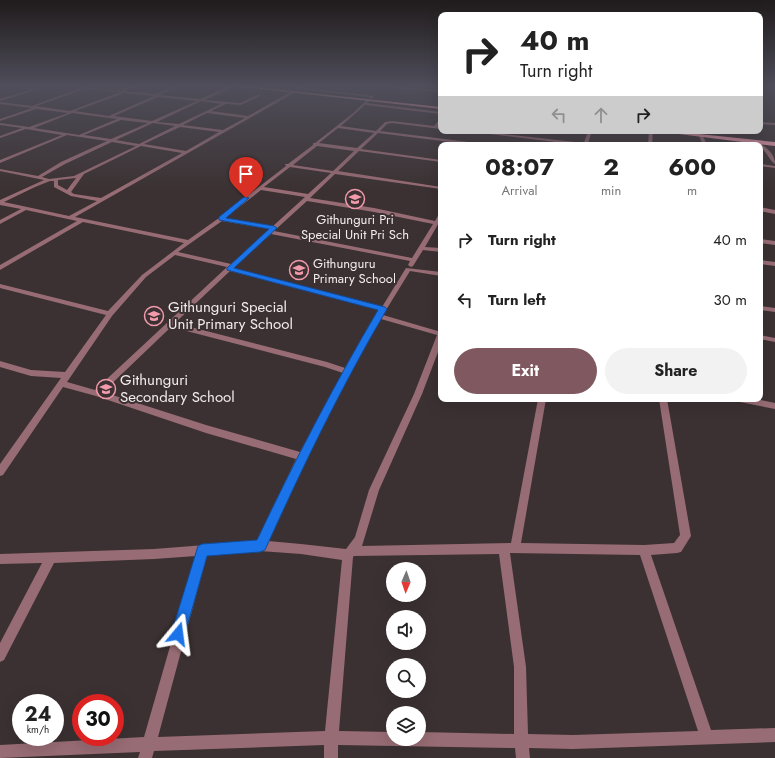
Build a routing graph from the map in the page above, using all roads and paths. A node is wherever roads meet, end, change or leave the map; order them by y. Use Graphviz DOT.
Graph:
graph roads {
  1 [pos="48,120"];
  2 [pos="117,120"];
  3 [pos="130,120"];
  4 [pos="156,120"];
  5 [pos="191,120"];
  6 [pos="241,120"];
  7 [pos="345,120"];
  8 [pos="150,123"];
  9 [pos="763,123"];
  10 [pos="0,124"];
  11 [pos="775,124"];
  12 [pos="178,127"];
  13 [pos="337,127"];
  14 [pos="28,128"];
  15 [pos="438,128"];
  16 [pos="222,131"];
  17 [pos="378,132"];
  18 [pos="68,134"];
  19 [pos="488,134"];
  20 [pos="684,134"];
  21 [pos="710,134"];
  22 [pos="80,136"];
  23 [pos="702,136"];
  24 [pos="0,138"];
  25 [pos="525,138"];
  26 [pos="113,140"];
  27 [pos="460,142"];
  28 [pos="485,142"];
  29 [pos="523,142"];
  30 [pos="559,142"];
  31 [pos="703,142"];
  32 [pos="756,142"];
  33 [pos="775,142"];
  34 [pos="314,144"];
  35 [pos="142,145"];
  36 [pos="763,147"];
  37 [pos="357,151"];
  38 [pos="188,152"];
  39 [pos="438,161"];
  40 [pos="0,162"];
  41 [pos="775,164"];
  42 [pos="287,165"];
  43 [pos="763,165"];
  44 [pos="775,167"];
  45 [pos="0,170"];
  46 [pos="334,172"];
  47 [pos="82,174"];
  48 [pos="38,178"];
  49 [pos="49,180"];
  50 [pos="56,180"];
  51 [pos="259,188"];
  52 [pos="438,188"];
  53 [pos="68,192"];
  54 [pos="308,198"];
  55 [pos="102,200"];
  56 [pos="0,203"];
  57 [pos="26,208"];
  58 [pos="763,210"];
  59 [pos="775,212"];
  60 [pos="71,217"];
  61 [pos="221,219"];
  62 [pos="82,220"];
  63 [pos="438,220"];
  64 [pos="0,222"];
  65 [pos="436,223"];
  66 [pos="272,230"];
  67 [pos="763,241"];
  68 [pos="189,242"];
  69 [pos="775,243"];
  70 [pos="421,248"];
  71 [pos="438,250"];
  72 [pos="174,253"];
  73 [pos="413,260"];
  74 [pos="763,262"];
  75 [pos="775,264"];
  76 [pos="231,267"];
  77 [pos="0,268"];
  78 [pos="408,269"];
  79 [pos="438,274"];
  80 [pos="0,286"];
  81 [pos="763,308"];
  82 [pos="775,310"];
  83 [pos="381,312"];
  84 [pos="110,314"];
  85 [pos="170,324"];
  86 [pos="438,333"];
  87 [pos="763,336"];
  88 [pos="775,340"];
  89 [pos="438,342"];
  90 [pos="0,364"];
  91 [pos="348,372"];
  92 [pos="67,375"];
  93 [pos="61,384"];
  94 [pos="97,393"];
  95 [pos="541,402"];
  96 [pos="664,402"];
  97 [pos="755,402"];
  98 [pos="775,406"];
  99 [pos="302,457"];
  100 [pos="0,472"];
  101 [pos="260,546"];
  102 [pos="510,548"];
  103 [pos="202,550"];
  104 [pos="644,550"];
  105 [pos="350,553"];
  106 [pos="51,557"];
  107 [pos="0,559"];
  108 [pos="0,656"];
  109 [pos="775,736"];
  110 [pos="331,738"];
  111 [pos="707,738"];
  112 [pos="521,742"];
  113 [pos="148,744"];
  114 [pos="0,752"];
  115 [pos="145,758"];
  116 [pos="331,758"];
  117 [pos="523,758"];
  1 -- 14 [label="street"];
  2 -- 22 [label="street"];
  3 -- 8 [label="street"];
  4 -- 8 [label="street"];
  5 -- 12 [label="street"];
  6 -- 16 [label="street"];
  7 -- 13 [label="street"];
  8 -- 12 [label="street"];
  8 -- 26 [label="street"];
  9 -- 11 [label="street"];
  10 -- 14 [label="street"];
  12 -- 16 [label="street"];
  12 -- 35 [label="street"];
  13 -- 17 [label="street"];
  13 -- 34 [label="street"];
  14 -- 18 [label="street"];
  14 -- 24 [label="street"];
  15 -- 17 [label="street"];
  16 -- 38 [label="street"];
  17 -- 27 [label="street"];
  17 -- 37 [label="street"];
  18 -- 22 [label="street"];
  18 -- 40 [label="street"];
  19 -- 25 [label="street"];
  19 -- 28 [label="street"];
  20 -- 23 [label="main road"];
  21 -- 33 [label="main road"];
  22 -- 26 [label="street"];
  23 -- 31 [label="street"];
  23 -- 32 [label="main road"];
  25 -- 29 [label="street"];
  25 -- 30 [label="street"];
  26 -- 35 [label="street"];
  26 -- 48 [label="street"];
  32 -- 33 [label="main road"];
  34 -- 37 [label="street"];
  34 -- 42 [label="street"];
  35 -- 38 [label="street"];
  35 -- 47 [label="street"];
  36 -- 41 [label="street"];
  37 -- 39 [label="street"];
  37 -- 46 [label="street"];
  38 -- 55 [label="street"];
  42 -- 46 [label="street"];
  42 -- 51 [label="street"];
  43 -- 44 [label="street"];
  45 -- 48 [label="street"];
  46 -- 52 [label="street"];
  46 -- 54 [label="street"];
  47 -- 50 [label="street"];
  47 -- 53 [label="street"];
  48 -- 49 [label="street"];
  49 -- 50 [label="street"];
  49 -- 56 [label="street"];
  50 -- 53 [label="street"];
  51 -- 54 [label="street"];
  51 -- 61 [label="street"];
  53 -- 55 [label="street"];
  54 -- 65 [label="street"];
  54 -- 66 [label="street"];
  55 -- 60 [label="street"];
  56 -- 57 [label="street"];
  57 -- 60 [label="street"];
  57 -- 64 [label="street"];
  58 -- 59 [label="street"];
  60 -- 62 [label="street"];
  61 -- 66 [label="street"];
  61 -- 68 [label="street"];
  62 -- 68 [label="street"];
  62 -- 77 [label="street"];
  63 -- 65 [label="street"];
  65 -- 70 [label="street"];
  66 -- 73 [label="street"];
  66 -- 76 [label="street"];
  67 -- 69 [label="street"];
  68 -- 72 [label="street"];
  70 -- 71 [label="street"];
  70 -- 73 [label="street"];
  72 -- 76 [label="street"];
  72 -- 84 [label="street"];
  73 -- 78 [label="street"];
  74 -- 75 [label="street"];
  76 -- 83 [label="street"];
  76 -- 85 [label="street"];
  78 -- 79 [label="street"];
  78 -- 83 [label="street"];
  80 -- 84 [label="street"];
  81 -- 82 [label="street"];
  83 -- 86 [label="street"];
  83 -- 91 [label="street"];
  84 -- 92 [label="street"];
  85 -- 91 [label="street"];
  85 -- 94 [label="street"];
  87 -- 88 [label="street"];
  89 -- 105 [label="street"];
  90 -- 92 [label="street"];
  91 -- 99 [label="street"];
  92 -- 93 [label="street"];
  93 -- 94 [label="street"];
  93 -- 100 [label="street"];
  94 -- 99 [label="street"];
  95 -- 102 [label="street"];
  96 -- 104 [label="street"];
  97 -- 98 [label="street"];
  99 -- 101 [label="street"];
  101 -- 103 [label="street"];
  101 -- 105 [label="street"];
  102 -- 104 [label="street"];
  102 -- 105 [label="street"];
  102 -- 112 [label="street"];
  103 -- 106 [label="street"];
  103 -- 113 [label="street"];
  104 -- 111 [label="street"];
  105 -- 110 [label="street"];
  106 -- 107 [label="street"];
  106 -- 108 [label="street"];
  109 -- 111 [label="street"];
  110 -- 112 [label="street"];
  110 -- 113 [label="street"];
  110 -- 116 [label="street"];
  111 -- 112 [label="street"];
  112 -- 117 [label="street"];
  113 -- 114 [label="street"];
  113 -- 115 [label="street"];
}
